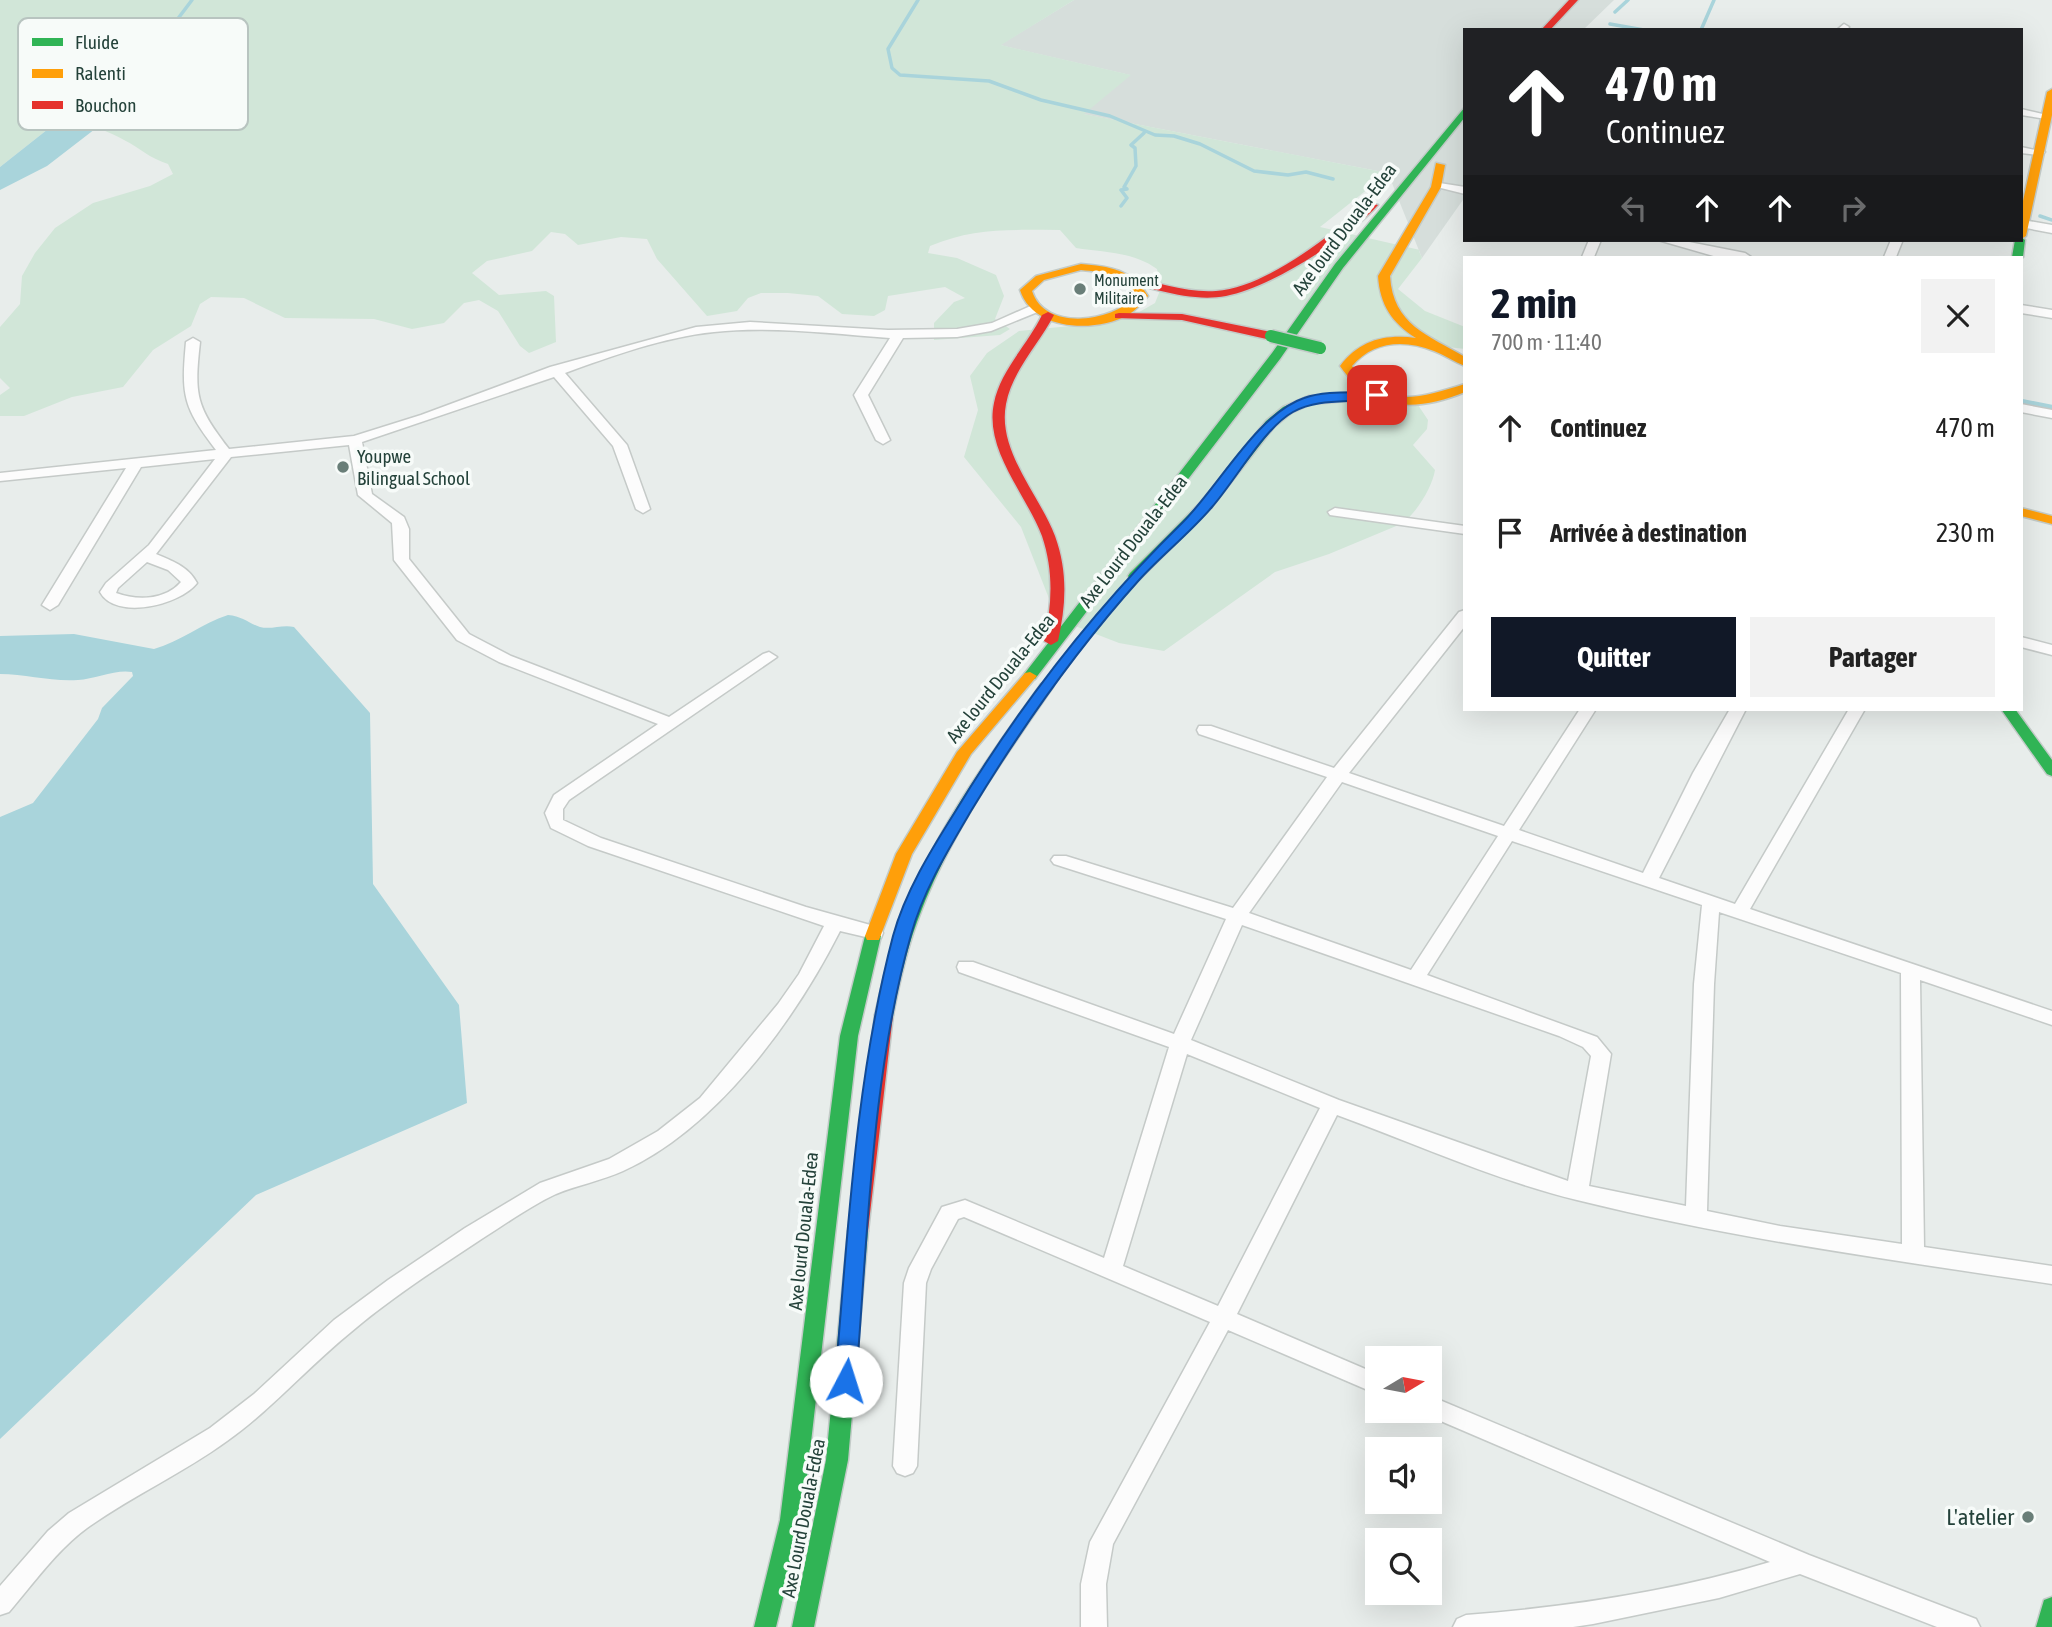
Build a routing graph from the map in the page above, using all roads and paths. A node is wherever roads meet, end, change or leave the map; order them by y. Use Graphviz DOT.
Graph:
graph roads {
  1 [pos="1574,0"];
  2 [pos="1590,0"];
  3 [pos="1547,28"];
  4 [pos="1562,28"];
  5 [pos="2052,92"];
  6 [pos="1463,112"];
  7 [pos="2023,112"];
  8 [pos="2046,116"];
  9 [pos="1463,135"];
  10 [pos="2044,148"];
  11 [pos="2023,150"];
  12 [pos="1422,162"];
  13 [pos="1440,165"];
  14 [pos="1437,184"];
  15 [pos="1463,190"];
  16 [pos="1399,218"];
  17 [pos="2023,229"];
  18 [pos="2052,229"];
  19 [pos="2023,233"];
  20 [pos="1672,242"];
  21 [pos="1896,242"];
  22 [pos="1724,256"];
  23 [pos="1890,256"];
  24 [pos="1131,279"];
  25 [pos="1142,296"];
  26 [pos="2023,309"];
  27 [pos="1041,311"];
  28 [pos="2052,314"];
  29 [pos="1119,316"];
  30 [pos="1182,317"];
  31 [pos="1321,326"];
  32 [pos="899,334"];
  33 [pos="193,342"];
  34 [pos="1365,346"];
  35 [pos="1438,346"];
  36 [pos="1332,348"];
  37 [pos="1297,360"];
  38 [pos="1463,361"];
  39 [pos="1346,366"];
  40 [pos="555,370"];
  41 [pos="1461,393"];
  42 [pos="1377,395"];
  43 [pos="2023,408"];
  44 [pos="1257,414"];
  45 [pos="2052,414"];
  46 [pos="355,440"];
  47 [pos="883,440"];
  48 [pos="226,454"];
  49 [pos="137,462"];
  50 [pos="0,477"];
  51 [pos="643,509"];
  52 [pos="1335,512"];
  53 [pos="2023,513"];
  54 [pos="2023,521"];
  55 [pos="2051,526"];
  56 [pos="2023,527"];
  57 [pos="1463,530"];
  58 [pos="147,556"];
  59 [pos="50,605"];
  60 [pos="1463,618"];
  61 [pos="2023,643"];
  62 [pos="2052,650"];
  63 [pos="769,657"];
  64 [pos="1043,661"];
  65 [pos="1054,677"];
  66 [pos="1587,711"];
  67 [pos="1737,711"];
  68 [pos="1856,711"];
  69 [pos="2009,711"];
  70 [pos="672,724"];
  71 [pos="1205,730"];
  72 [pos="2052,771"];
  73 [pos="1338,775"];
  74 [pos="1508,833"];
  75 [pos="1060,860"];
  76 [pos="1648,881"];
  77 [pos="1711,902"];
  78 [pos="1739,912"];
  79 [pos="1237,916"];
  80 [pos="834,924"];
  81 [pos="874,933"];
  82 [pos="966,967"];
  83 [pos="1910,970"];
  84 [pos="1415,978"];
  85 [pos="2052,1018"];
  86 [pos="1181,1043"];
  87 [pos="1332,1105"];
  88 [pos="1577,1192"];
  89 [pos="1696,1216"];
  90 [pos="1913,1256"];
  91 [pos="1111,1270"];
  92 [pos="2052,1275"];
  93 [pos="1223,1319"];
  94 [pos="1365,1379"];
  95 [pos="1442,1411"];
  96 [pos="905,1466"];
  97 [pos="1800,1563"];
  98 [pos="0,1604"];
  99 [pos="2052,1607"];
  100 [pos="765,1627"];
  101 [pos="803,1627"];
  102 [pos="1094,1627"];
  103 [pos="1466,1627"];
  104 [pos="1967,1627"];
  105 [pos="2048,1627"];
  1 -- 3 [label="main road"];
  2 -- 4 [label="main road"];
  5 -- 8 [label="main road"];
  6 -- 12 [label="main road, Axe lourd Douala-Edea"];
  7 -- 8 [label="street"];
  8 -- 10 [label="main road"];
  9 -- 13 [label="main road, Axe Lourd Douala-Edea"];
  10 -- 11 [label="street"];
  10 -- 17 [label="main road"];
  12 -- 24 [label="main road"];
  12 -- 64 [label="main road, Axe lourd Douala-Edea"];
  13 -- 14 [label="main road"];
  13 -- 16 [label="main road, Axe Lourd Douala-Edea"];
  14 -- 15 [label="street"];
  14 -- 35 [label="main road"];
  18 -- 19 [label="street"];
  20 -- 22 [label="street"];
  21 -- 23 [label="street"];
  24 -- 25 [label="main road"];
  24 -- 27 [label="main road"];
  25 -- 29 [label="main road"];
  25 -- 30 [label="main road"];
  26 -- 28 [label="street"];
  27 -- 29 [label="main road"];
  27 -- 32 [label="street"];
  27 -- 64 [label="main road"];
  29 -- 30 [label="main road"];
  30 -- 36 [label="main road, bridge"];
  31 -- 37 [label="main road"];
  32 -- 40 [label="street"];
  32 -- 47 [label="street"];
  33 -- 48 [label="street"];
  34 -- 35 [label="main road"];
  34 -- 36 [label="main road"];
  34 -- 39 [label="main road"];
  35 -- 38 [label="main road"];
  36 -- 39 [label="main road"];
  39 -- 42 [label="main road"];
  40 -- 46 [label="street"];
  40 -- 51 [label="street"];
  41 -- 42 [label="main road"];
  42 -- 44 [label="main road, Axe Lourd Douala-Edea"];
  43 -- 45 [label="street"];
  46 -- 48 [label="street"];
  46 -- 70 [label="street"];
  48 -- 49 [label="street"];
  48 -- 58 [label="street"];
  49 -- 50 [label="street"];
  49 -- 59 [label="street"];
  52 -- 57 [label="street"];
  53 -- 55 [label="main road"];
  54 -- 55 [label="main road"];
  55 -- 56 [label="main road"];
  58 -- 58 [label="street"];
  60 -- 73 [label="street"];
  61 -- 62 [label="street"];
  63 -- 70 [label="street"];
  64 -- 81 [label="main road, Axe lourd Douala-Edea"];
  65 -- 101 [label="main road, Axe Lourd Douala-Edea"];
  66 -- 74 [label="street"];
  67 -- 76 [label="street"];
  68 -- 78 [label="street"];
  69 -- 72 [label="main road"];
  70 -- 80 [label="street"];
  71 -- 73 [label="street"];
  73 -- 74 [label="street"];
  73 -- 79 [label="street"];
  74 -- 76 [label="street"];
  74 -- 84 [label="street"];
  75 -- 79 [label="street"];
  76 -- 77 [label="street"];
  77 -- 78 [label="street"];
  77 -- 89 [label="street"];
  78 -- 83 [label="street"];
  79 -- 84 [label="street"];
  79 -- 86 [label="street"];
  80 -- 81 [label="street"];
  80 -- 98 [label="street"];
  81 -- 100 [label="main road, Axe lourd Douala-Edea"];
  82 -- 86 [label="street"];
  83 -- 85 [label="street"];
  83 -- 90 [label="street"];
  84 -- 88 [label="street"];
  86 -- 87 [label="street"];
  86 -- 91 [label="street"];
  87 -- 88 [label="street"];
  87 -- 93 [label="street"];
  88 -- 89 [label="street"];
  89 -- 90 [label="street"];
  90 -- 92 [label="street"];
  91 -- 93 [label="street"];
  91 -- 96 [label="street"];
  93 -- 94 [label="street"];
  93 -- 102 [label="street"];
  95 -- 97 [label="street"];
  97 -- 103 [label="street"];
  97 -- 104 [label="street"];
  99 -- 105 [label="main road"];
}
